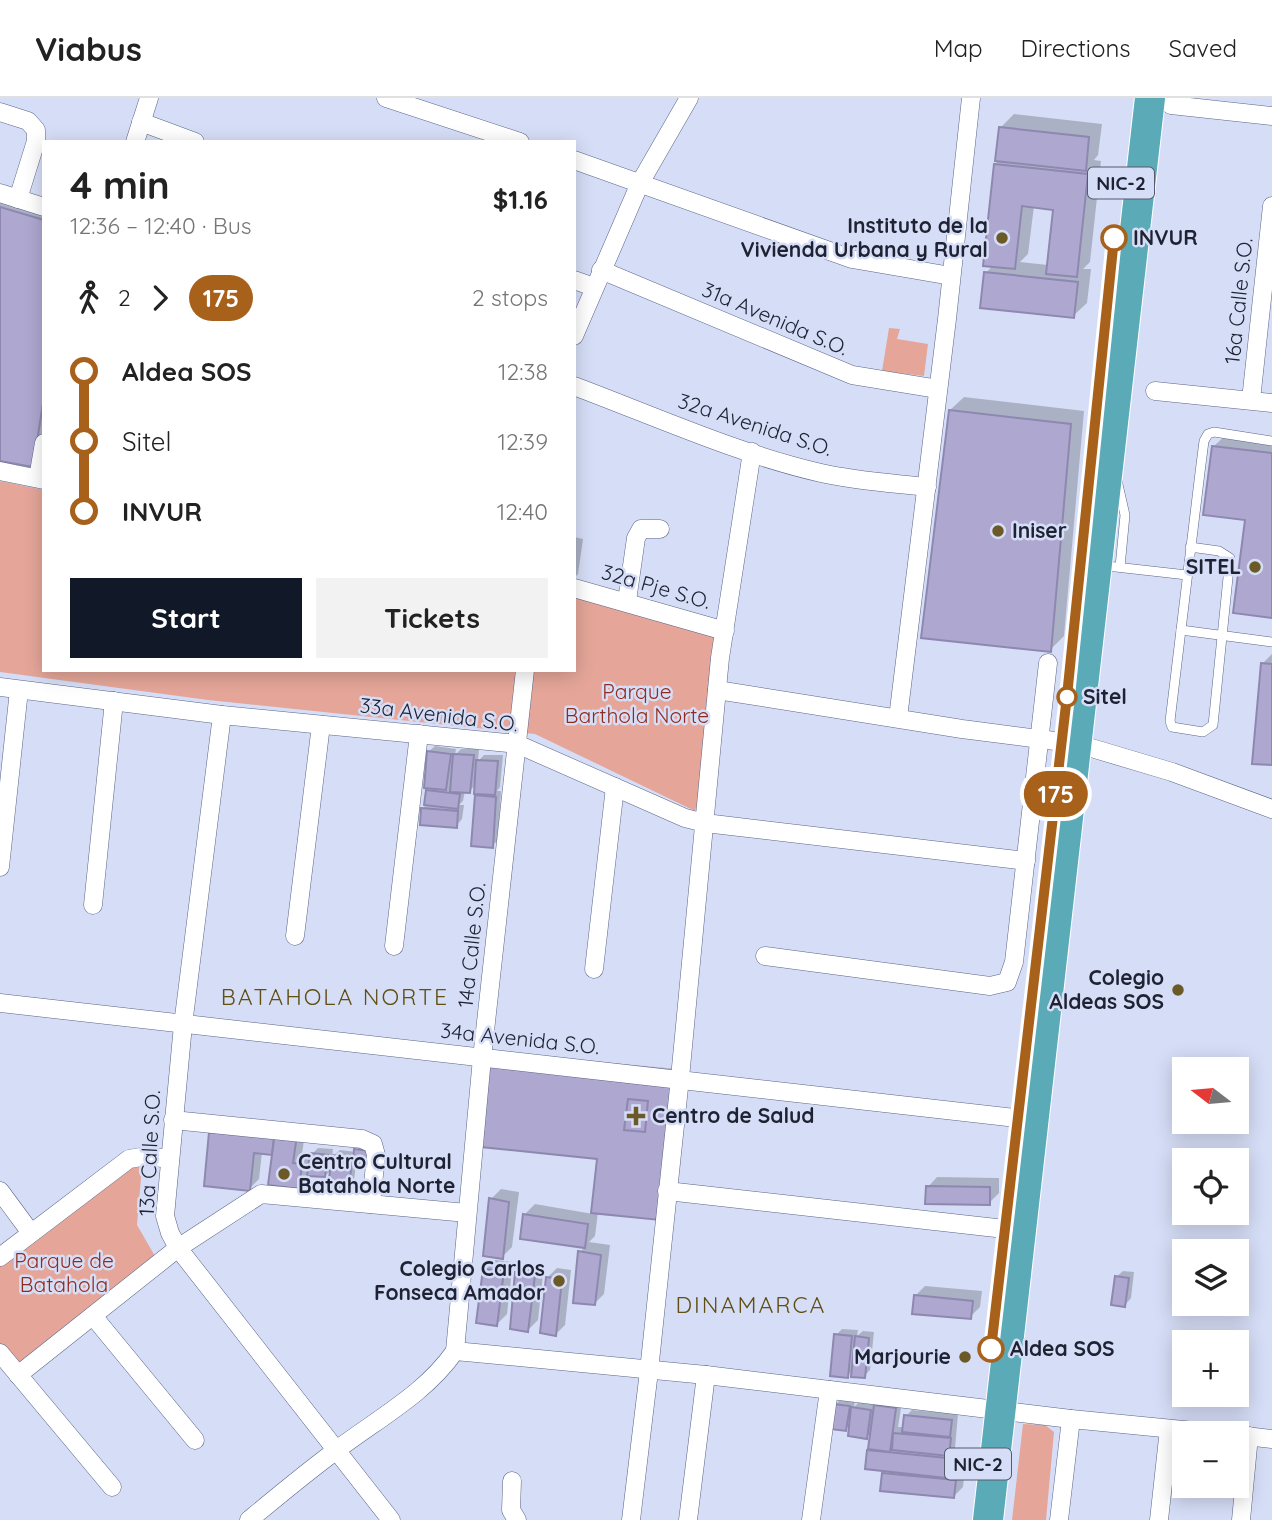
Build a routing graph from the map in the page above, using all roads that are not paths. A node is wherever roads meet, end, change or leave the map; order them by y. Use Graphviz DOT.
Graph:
graph roads {
  1 [pos="149,98"];
  2 [pos="386,98"];
  3 [pos="688,98"];
  4 [pos="971,98"];
  5 [pos="1131,98"];
  6 [pos="1160,102"];
  7 [pos="0,112"];
  8 [pos="1272,116"];
  9 [pos="141,122"];
  10 [pos="136,140"];
  11 [pos="190,140"];
  12 [pos="514,140"];
  13 [pos="576,161"];
  14 [pos="640,183"];
  15 [pos="0,193"];
  16 [pos="18,199"];
  17 [pos="42,206"];
  18 [pos="1272,206"];
  19 [pos="601,270"];
  20 [pos="951,275"];
  21 [pos="576,281"];
  22 [pos="594,287"];
  23 [pos="576,331"];
  24 [pos="576,387"];
  25 [pos="938,389"];
  26 [pos="1154,391"];
  27 [pos="1251,400"];
  28 [pos="1272,403"];
  29 [pos="1272,440"];
  30 [pos="752,452"];
  31 [pos="0,471"];
  32 [pos="41,479"];
  33 [pos="927,487"];
  34 [pos="660,529"];
  35 [pos="1190,547"];
  36 [pos="1099,565"];
  37 [pos="1187,575"];
  38 [pos="576,588"];
  39 [pos="627,601"];
  40 [pos="1181,630"];
  41 [pos="725,631"];
  42 [pos="1222,636"];
  43 [pos="1272,642"];
  44 [pos="1048,663"];
  45 [pos="525,672"];
  46 [pos="0,687"];
  47 [pos="19,690"];
  48 [pos="717,691"];
  49 [pos="114,701"];
  50 [pos="222,715"];
  51 [pos="898,718"];
  52 [pos="321,725"];
  53 [pos="419,734"];
  54 [pos="1060,741"];
  55 [pos="517,744"];
  56 [pos="615,787"];
  57 [pos="1272,809"];
  58 [pos="705,823"];
  59 [pos="1026,861"];
  60 [pos="0,867"];
  61 [pos="93,905"];
  62 [pos="295,936"];
  63 [pos="394,946"];
  64 [pos="765,956"];
  65 [pos="594,969"];
  66 [pos="0,1003"];
  67 [pos="183,1025"];
  68 [pos="482,1058"];
  69 [pos="680,1078"];
  70 [pos="1026,1119"];
  71 [pos="173,1120"];
  72 [pos="170,1159"];
  73 [pos="0,1191"];
  74 [pos="667,1191"];
  75 [pos="371,1204"];
  76 [pos="467,1213"];
  77 [pos="1005,1230"];
  78 [pos="31,1233"];
  79 [pos="178,1248"];
  80 [pos="0,1257"];
  81 [pos="93,1316"];
  82 [pos="455,1351"];
  83 [pos="0,1353"];
  84 [pos="649,1371"];
  85 [pos="18,1375"];
  86 [pos="706,1375"];
  87 [pos="829,1390"];
  88 [pos="992,1408"];
  89 [pos="1071,1419"];
  90 [pos="1169,1429"];
  91 [pos="1172,1429"];
  92 [pos="1249,1437"];
  93 [pos="1272,1439"];
  94 [pos="195,1440"];
  95 [pos="336,1450"];
  96 [pos="512,1480"];
  97 [pos="112,1487"];
  98 [pos="1242,1498"];
  99 [pos="248,1520"];
  100 [pos="391,1520"];
  101 [pos="517,1520"];
  102 [pos="631,1520"];
  103 [pos="688,1520"];
  104 [pos="811,1520"];
  105 [pos="972,1520"];
  106 [pos="988,1520"];
  107 [pos="1059,1520"];
  108 [pos="1159,1520"];
  109 [pos="1241,1520"];
  1 -- 9 [label="street"];
  2 -- 12 [label="street"];
  3 -- 14 [label="street"];
  4 -- 20 [label="street"];
  5 -- 36 [label="highway, NIC-2"];
  6 -- 8 [label="street"];
  6 -- 36 [label="highway, NIC-2"];
  7 -- 16 [label="street"];
  9 -- 10 [label="street"];
  9 -- 11 [label="street"];
  13 -- 14 [label="street"];
  14 -- 19 [label="street"];
  14 -- 20 [label="street"];
  15 -- 16 [label="street"];
  16 -- 17 [label="street"];
  18 -- 27 [label="street, 16a Calle S.O."];
  19 -- 22 [label="street"];
  19 -- 25 [label="street, 31a Avenida S.O."];
  20 -- 25 [label="street"];
  21 -- 22 [label="street"];
  22 -- 23 [label="street"];
  24 -- 30 [label="street, 32a Avenida S.O."];
  25 -- 33 [label="street"];
  26 -- 27 [label="street"];
  27 -- 28 [label="street"];
  29 -- 35 [label="lane"];
  30 -- 33 [label="street, 32a Avenida S.O."];
  30 -- 41 [label="street"];
  31 -- 32 [label="street"];
  33 -- 51 [label="street"];
  34 -- 39 [label="street"];
  35 -- 37 [label="lane"];
  35 -- 42 [label="lane"];
  36 -- 37 [label="lane"];
  36 -- 54 [label="highway, NIC-2"];
  37 -- 40 [label="lane"];
  38 -- 39 [label="street, 32a Pje S.O."];
  39 -- 41 [label="street, 32a Pje S.O."];
  40 -- 42 [label="lane"];
  40 -- 42 [label="lane"];
  41 -- 48 [label="street"];
  42 -- 43 [label="lane"];
  44 -- 54 [label="street"];
  45 -- 55 [label="street, 14a Calle S.O."];
  46 -- 47 [label="street, 33a Avenida S.O."];
  47 -- 49 [label="street, 33a Avenida S.O."];
  47 -- 60 [label="street"];
  48 -- 51 [label="street"];
  48 -- 58 [label="street"];
  49 -- 50 [label="street, 33a Avenida S.O."];
  49 -- 61 [label="street"];
  50 -- 52 [label="street, 33a Avenida S.O."];
  50 -- 67 [label="street, 13a Calle S.O."];
  51 -- 54 [label="street"];
  52 -- 53 [label="street, 33a Avenida S.O."];
  52 -- 62 [label="street"];
  53 -- 55 [label="street, 33a Avenida S.O."];
  53 -- 63 [label="street"];
  54 -- 57 [label="street"];
  54 -- 59 [label="street"];
  54 -- 70 [label="highway, NIC-2"];
  55 -- 56 [label="street, 33a Avenida S.O."];
  55 -- 68 [label="street, 14a Calle S.O."];
  56 -- 58 [label="street, 33a Avenida S.O."];
  56 -- 65 [label="street"];
  58 -- 59 [label="street, 33a Avenida S.O."];
  58 -- 69 [label="street"];
  59 -- 64 [label="street"];
  66 -- 67 [label="street, 34a Avenida S.O."];
  67 -- 68 [label="street, 34a Avenida S.O."];
  67 -- 71 [label="street, 13a Calle S.O."];
  68 -- 69 [label="street, 34a Avenida S.O."];
  68 -- 76 [label="street, 14a Calle S.O."];
  69 -- 70 [label="street, 34a Avenida S.O."];
  69 -- 74 [label="street"];
  70 -- 77 [label="highway, NIC-2"];
  70 -- 88 [label="highway, NIC-2"];
  71 -- 72 [label="street, 13a Calle S.O."];
  71 -- 75 [label="street"];
  72 -- 78 [label="street"];
  72 -- 79 [label="street, 13a Calle S.O."];
  73 -- 78 [label="street"];
  74 -- 77 [label="street"];
  74 -- 84 [label="street"];
  75 -- 76 [label="street"];
  75 -- 79 [label="street"];
  76 -- 82 [label="street, 14a Calle S.O."];
  77 -- 88 [label="highway, NIC-2"];
  78 -- 80 [label="street"];
  79 -- 81 [label="street"];
  79 -- 95 [label="street, 13a Calle S.O."];
  81 -- 85 [label="street"];
  81 -- 94 [label="street"];
  82 -- 84 [label="street"];
  82 -- 95 [label="street"];
  83 -- 85 [label="street"];
  84 -- 86 [label="street"];
  84 -- 102 [label="street"];
  85 -- 97 [label="street"];
  86 -- 87 [label="street"];
  86 -- 103 [label="street"];
  87 -- 88 [label="street"];
  87 -- 104 [label="street"];
  88 -- 89 [label="street"];
  88 -- 105 [label="highway, NIC-2"];
  88 -- 106 [label="highway, NIC-2"];
  89 -- 90 [label="street"];
  89 -- 107 [label="street"];
  90 -- 91 [label="street"];
  90 -- 108 [label="street"];
  92 -- 93 [label="street"];
  95 -- 99 [label="street"];
  95 -- 100 [label="street, 13a Calle S.O."];
  96 -- 101 [label="street"];
  98 -- 109 [label="street"];
}
